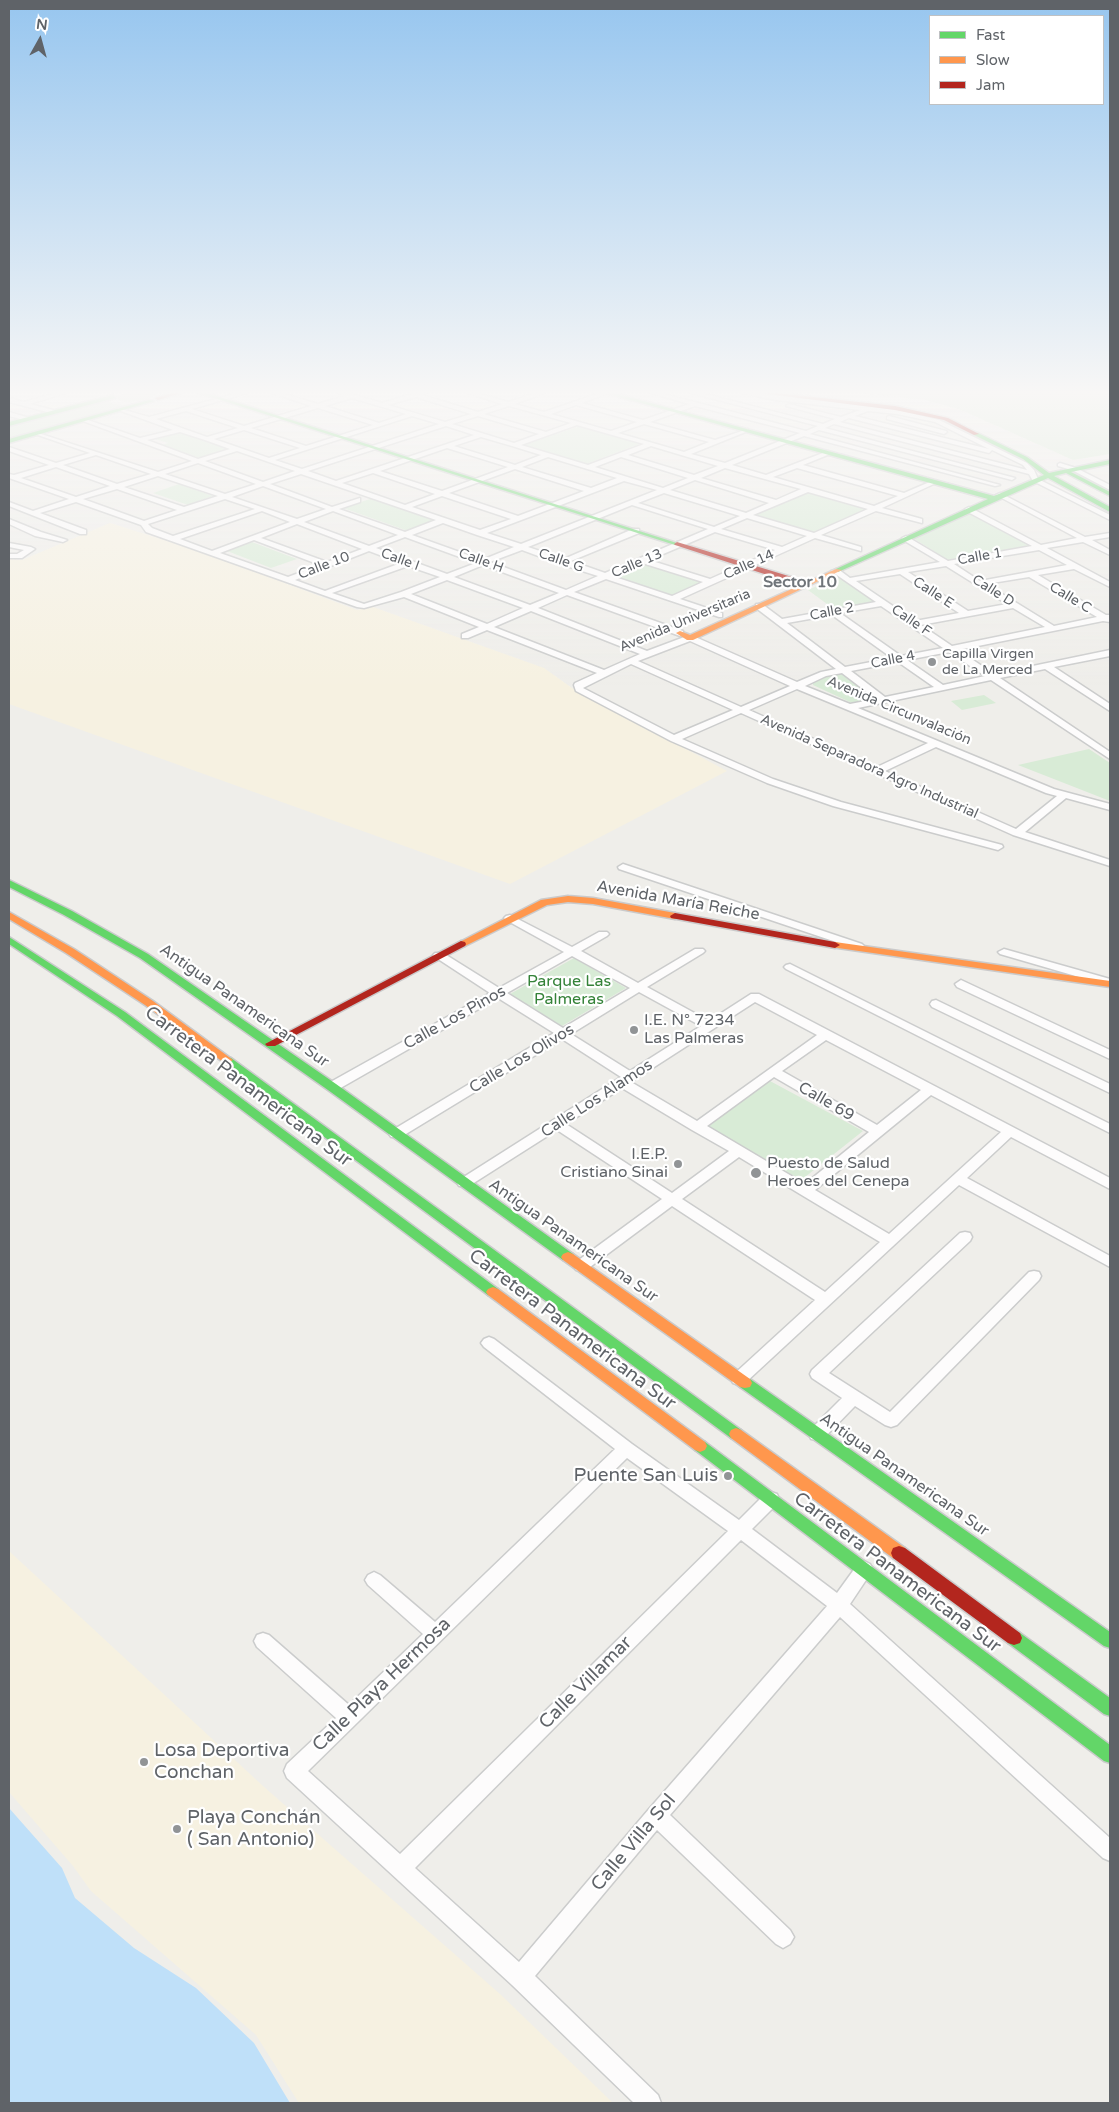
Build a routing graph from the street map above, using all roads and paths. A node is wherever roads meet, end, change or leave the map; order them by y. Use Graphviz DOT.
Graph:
graph roads {
  1 [pos="53,492"];
  2 [pos="103,492"];
  3 [pos="135,492"];
  4 [pos="209,492"];
  5 [pos="241,492"];
  6 [pos="285,492"];
  7 [pos="359,492"];
  8 [pos="435,492"];
  9 [pos="448,492"];
  10 [pos="514,492"];
  11 [pos="591,492"];
  12 [pos="660,492"];
  13 [pos="669,492"];
  14 [pos="742,492"];
  15 [pos="802,492"];
  16 [pos="817,492"];
  17 [pos="888,492"];
  18 [pos="914,492"];
  19 [pos="969,492"];
  20 [pos="996,492"];
  21 [pos="1067,492"];
  22 [pos="1073,492"];
  23 [pos="442,494"];
  24 [pos="978,494"];
  25 [pos="904,496"];
  26 [pos="224,497"];
  27 [pos="78,500"];
  28 [pos="357,500"];
  29 [pos="778,502"];
  30 [pos="631,503"];
  31 [pos="9,504"];
  32 [pos="555,505"];
  33 [pos="405,507"];
  34 [pos="875,508"];
  35 [pos="262,509"];
  36 [pos="334,509"];
  37 [pos="969,509"];
  38 [pos="185,510"];
  39 [pos="1110,510"];
  40 [pos="33,513"];
  41 [pos="747,516"];
  42 [pos="594,517"];
  43 [pos="517,518"];
  44 [pos="1110,518"];
  45 [pos="443,520"];
  46 [pos="9,521"];
  47 [pos="919,521"];
  48 [pos="56,522"];
  49 [pos="298,522"];
  50 [pos="144,523"];
  51 [pos="715,529"];
  52 [pos="30,530"];
  53 [pos="636,531"];
  54 [pos="83,532"];
  55 [pos="480,533"];
  56 [pos="406,534"];
  57 [pos="1110,535"];
  58 [pos="814,536"];
  59 [pos="255,538"];
  60 [pos="906,538"];
  61 [pos="173,539"];
  62 [pos="63,540"];
  63 [pos="1084,540"];
  64 [pos="9,545"];
  65 [pos="681,545"];
  66 [pos="522,547"];
  67 [pos="1038,547"];
  68 [pos="370,548"];
  69 [pos="858,549"];
  70 [pos="782,550"];
  71 [pos="213,553"];
  72 [pos="1110,553"];
  73 [pos="9,556"];
  74 [pos="644,561"];
  75 [pos="408,562"];
  76 [pos="485,562"];
  77 [pos="563,562"];
  78 [pos="948,563"];
  79 [pos="328,565"];
  80 [pos="747,566"];
  81 [pos="1076,566"];
  82 [pos="835,570"];
  83 [pos="901,571"];
  84 [pos="1030,574"];
  85 [pos="606,576"];
  86 [pos="447,577"];
  87 [pos="288,580"];
  88 [pos="792,580"];
  89 [pos="850,580"];
  90 [pos="710,582"];
  91 [pos="980,583"];
  92 [pos="1110,585"];
  93 [pos="569,592"];
  94 [pos="326,593"];
  95 [pos="404,594"];
  96 [pos="673,599"];
  97 [pos="883,603"];
  98 [pos="1014,605"];
  99 [pos="759,606"];
  100 [pos="531,608"];
  101 [pos="834,612"];
  102 [pos="966,614"];
  103 [pos="719,615"];
  104 [pos="1108,619"];
  105 [pos="781,622"];
  106 [pos="915,624"];
  107 [pos="487,626"];
  108 [pos="1053,629"];
  109 [pos="685,635"];
  110 [pos="465,636"];
  111 [pos="952,649"];
  112 [pos="1110,653"];
  113 [pos="647,654"];
  114 [pos="1100,655"];
  115 [pos="900,659"];
  116 [pos="631,661"];
  117 [pos="1110,661"];
  118 [pos="1046,666"];
  119 [pos="843,669"];
  120 [pos="604,673"];
  121 [pos="993,677"];
  122 [pos="796,684"];
  123 [pos="941,688"];
  124 [pos="883,700"];
  125 [pos="849,707"];
  126 [pos="1110,708"];
  127 [pos="740,710"];
  128 [pos="674,739"];
  129 [pos="936,743"];
  130 [pos="1109,754"];
  131 [pos="877,771"];
  132 [pos="1064,795"];
  133 [pos="1110,807"];
  134 [pos="1018,833"];
  135 [pos="998,847"];
  136 [pos="1110,863"];
  137 [pos="623,867"];
  138 [pos="9,883"];
  139 [pos="9,915"];
  140 [pos="510,918"];
  141 [pos="603,934"];
  142 [pos="9,940"];
  143 [pos="867,949"];
  144 [pos="699,951"];
  145 [pos="573,952"];
  146 [pos="1004,952"];
  147 [pos="440,955"];
  148 [pos="790,967"];
  149 [pos="1110,983"];
  150 [pos="961,984"];
  151 [pos="640,988"];
  152 [pos="499,993"];
  153 [pos="936,1004"];
  154 [pos="710,1026"];
  155 [pos="563,1034"];
  156 [pos="826,1034"];
  157 [pos="271,1044"];
  158 [pos="1110,1056"];
  159 [pos="774,1072"];
  160 [pos="627,1080"];
  161 [pos="332,1087"];
  162 [pos="930,1089"];
  163 [pos="1110,1089"];
  164 [pos="557,1124"];
  165 [pos="697,1127"];
  166 [pos="1110,1129"];
  167 [pos="878,1131"];
  168 [pos="1010,1131"];
  169 [pos="396,1134"];
  170 [pos="738,1151"];
  171 [pos="959,1178"];
  172 [pos="464,1183"];
  173 [pos="1110,1184"];
  174 [pos="805,1191"];
  175 [pos="672,1200"];
  176 [pos="965,1236"];
  177 [pos="890,1241"];
  178 [pos="1110,1262"];
  179 [pos="581,1266"];
  180 [pos="1034,1276"];
  181 [pos="826,1300"];
  182 [pos="489,1343"];
  183 [pos="739,1379"];
  184 [pos="854,1397"];
  185 [pos="817,1434"];
  186 [pos="626,1450"];
  187 [pos="771,1499"];
  188 [pos="740,1529"];
  189 [pos="864,1570"];
  190 [pos="374,1580"];
  191 [pos="839,1605"];
  192 [pos="436,1634"];
  193 [pos="263,1641"];
  194 [pos="1110,1641"];
  195 [pos="1110,1708"];
  196 [pos="349,1717"];
  197 [pos="1110,1755"];
  198 [pos="656,1816"];
  199 [pos="1110,1851"];
  200 [pos="401,1868"];
  201 [pos="782,1937"];
  202 [pos="520,1977"];
  203 [pos="650,2103"];
  1 -- 27 [label="street"];
  2 -- 27 [label="street"];
  3 -- 38 [label="street"];
  4 -- 26 [label="street, Calle I"];
  5 -- 26 [label="street"];
  6 -- 36 [label="street, Calle H"];
  7 -- 33 [label="street, Calle G"];
  8 -- 23 [label="street"];
  9 -- 23 [label="street"];
  10 -- 32 [label="main road"];
  11 -- 32 [label="street"];
  12 -- 30 [label="street"];
  13 -- 41 [label="street"];
  14 -- 29 [label="street"];
  15 -- 29 [label="street, Calle 13"];
  16 -- 34 [label="street"];
  17 -- 25 [label="street"];
  18 -- 25 [label="street, Calle 14"];
  19 -- 24 [label="main road"];
  20 -- 24 [label="main road"];
  20 -- 37 [label="main road, Avenida Universitaria"];
  20 -- 63 [label="street"];
  21 -- 44 [label="street"];
  22 -- 39 [label="main road"];
  23 -- 33 [label="street"];
  23 -- 43 [label="street"];
  24 -- 47 [label="main road, Avenida Universitaria"];
  25 -- 34 [label="street, Calle 14"];
  26 -- 35 [label="street, Calle I"];
  26 -- 38 [label="street"];
  27 -- 40 [label="street"];
  27 -- 50 [label="street"];
  28 -- 36 [label="street"];
  29 -- 41 [label="street, Calle 13"];
  30 -- 42 [label="street"];
  30 -- 51 [label="street"];
  31 -- 40 [label="street"];
  32 -- 42 [label="main road"];
  32 -- 43 [label="street"];
  33 -- 45 [label="street, Calle G"];
  34 -- 47 [label="street"];
  34 -- 58 [label="street, Calle 14"];
  35 -- 49 [label="street, Calle I"];
  35 -- 61 [label="street"];
  36 -- 49 [label="street"];
  36 -- 56 [label="street, Calle H"];
  37 -- 60 [label="main road, Avenida Universitaria"];
  37 -- 67 [label="street"];
  38 -- 50 [label="street"];
  40 -- 48 [label="street"];
  41 -- 51 [label="street, Calle 13"];
  41 -- 58 [label="street"];
  42 -- 53 [label="main road"];
  42 -- 66 [label="street"];
  43 -- 55 [label="street"];
  45 -- 55 [label="street, Calle G"];
  45 -- 56 [label="street, Calle 10"];
  46 -- 52 [label="street"];
  47 -- 69 [label="main road, Avenida Universitaria"];
  48 -- 52 [label="street"];
  48 -- 54 [label="street"];
  49 -- 59 [label="street"];
  49 -- 68 [label="street, Calle I"];
  50 -- 61 [label="street"];
  51 -- 65 [label="street, Calle 13"];
  51 -- 70 [label="street"];
  52 -- 62 [label="street"];
  53 -- 65 [label="main road"];
  53 -- 77 [label="street"];
  55 -- 66 [label="street, Calle G"];
  56 -- 68 [label="street, Calle 10"];
  56 -- 76 [label="street, Calle H"];
  57 -- 63 [label="street, Calle 1"];
  58 -- 69 [label="street"];
  58 -- 70 [label="street, Calle 14"];
  59 -- 71 [label="street"];
  59 -- 79 [label="street"];
  60 -- 78 [label="street, Calle D"];
  60 -- 82 [label="main road, Avenida Universitaria"];
  61 -- 71 [label="street"];
  63 -- 67 [label="street, Calle 1"];
  63 -- 72 [label="street"];
  64 -- 73 [label="street"];
  65 -- 74 [label="street, Calle 13"];
  65 -- 80 [label="main road"];
  66 -- 76 [label="street"];
  66 -- 77 [label="street, Calle G"];
  67 -- 78 [label="street, Calle 1"];
  67 -- 81 [label="street"];
  68 -- 75 [label="street, Calle I"];
  68 -- 79 [label="street, Calle 10"];
  69 -- 88 [label="main road, Avenida Universitaria"];
  70 -- 80 [label="street, Calle 14"];
  71 -- 87 [label="street"];
  74 -- 85 [label="street, Calle 13"];
  74 -- 90 [label="street"];
  75 -- 86 [label="street, Calle I"];
  75 -- 94 [label="street"];
  76 -- 86 [label="street"];
  76 -- 93 [label="street, Calle H"];
  77 -- 85 [label="street, Calle G"];
  78 -- 83 [label="street, Calle 1"];
  78 -- 91 [label="street, Calle D"];
  79 -- 87 [label="street, Calle 10"];
  80 -- 88 [label="main road"];
  80 -- 90 [label="street, Calle 14"];
  81 -- 84 [label="street"];
  81 -- 92 [label="street"];
  82 -- 89 [label="street, Calle F"];
  82 -- 99 [label="main road, Avenida Universitaria"];
  83 -- 89 [label="street, Calle 1"];
  83 -- 102 [label="street, Calle E"];
  84 -- 91 [label="street"];
  84 -- 104 [label="street, Calle C"];
  85 -- 93 [label="street, Calle 13"];
  85 -- 96 [label="street, Calle G"];
  86 -- 95 [label="street"];
  86 -- 100 [label="street, Calle I"];
  87 -- 94 [label="street"];
  88 -- 103 [label="main road, Avenida Universitaria"];
  89 -- 97 [label="street, Calle F"];
  90 -- 96 [label="street, Calle 14"];
  91 -- 98 [label="street, Calle D"];
  93 -- 100 [label="street, Calle 13"];
  93 -- 109 [label="street, Calle H"];
  94 -- 95 [label="street"];
  95 -- 107 [label="street"];
  96 -- 103 [label="street, Calle G"];
  97 -- 101 [label="street, Calle 2"];
  97 -- 106 [label="street, Calle F"];
  98 -- 102 [label="street"];
  98 -- 108 [label="street, Calle D"];
  99 -- 105 [label="street"];
  99 -- 109 [label="main road, Avenida Universitaria"];
  100 -- 107 [label="street, Calle 13"];
  100 -- 113 [label="street, Calle I"];
  101 -- 105 [label="street, Calle 2"];
  101 -- 115 [label="street"];
  102 -- 106 [label="street"];
  103 -- 109 [label="main road, Avenida Universitaria"];
  104 -- 108 [label="street, Calle 4"];
  105 -- 119 [label="street"];
  106 -- 111 [label="street, Calle F"];
  107 -- 110 [label="street, Calle 13"];
  107 -- 120 [label="street"];
  108 -- 111 [label="street, Calle 4"];
  109 -- 113 [label="street, Avenida Universitaria"];
  109 -- 122 [label="street, Avenida Circunvalación"];
  111 -- 115 [label="street, Calle 4"];
  111 -- 121 [label="street, Calle F"];
  112 -- 114 [label="street"];
  113 -- 116 [label="street, Avenida Universitaria"];
  114 -- 117 [label="street"];
  114 -- 118 [label="street"];
  115 -- 119 [label="street, Calle 4"];
  115 -- 123 [label="street"];
  116 -- 120 [label="street, Avenida Universitaria"];
  116 -- 127 [label="street, Avenida Separadora Agro Industrial"];
  118 -- 121 [label="street"];
  118 -- 126 [label="street"];
  119 -- 122 [label="street, Calle 4"];
  119 -- 124 [label="street"];
  120 -- 128 [label="street, Avenida Universitaria"];
  121 -- 123 [label="street"];
  121 -- 130 [label="street, Calle F"];
  122 -- 125 [label="street, Avenida Circunvalación"];
  122 -- 127 [label="street, Calle 4"];
  123 -- 124 [label="street"];
  124 -- 125 [label="street"];
  125 -- 129 [label="street, Avenida Circunvalación"];
  127 -- 128 [label="street, Calle 4"];
  127 -- 131 [label="street, Avenida Separadora Agro Industrial"];
  128 -- 135 [label="street"];
  129 -- 131 [label="street"];
  129 -- 132 [label="street, Avenida Circunvalación"];
  131 -- 134 [label="street, Avenida Separadora Agro Industrial"];
  132 -- 133 [label="street, Avenida Circunvalación"];
  132 -- 134 [label="street"];
  134 -- 136 [label="street, Avenida Separadora Agro Industrial"];
  137 -- 143 [label="street"];
  138 -- 157 [label="main road, Antigua Panamericana Sur"];
  139 -- 195 [label="main road, Carretera Panamericana Sur"];
  140 -- 143 [label="main road, Avenida María Reiche"];
  140 -- 145 [label="street"];
  140 -- 147 [label="main road, Avenida María Reiche"];
  141 -- 145 [label="street, Calle Los Pinos"];
  142 -- 187 [label="main road, Carretera Panamericana Sur"];
  143 -- 149 [label="main road, Avenida María Reiche"];
  144 -- 151 [label="street, Calle Los Olivos"];
  145 -- 151 [label="street"];
  145 -- 152 [label="street, Calle Los Pinos"];
  146 -- 149 [label="street"];
  147 -- 152 [label="street"];
  147 -- 157 [label="main road, Avenida María Reiche"];
  148 -- 166 [label="street"];
  150 -- 158 [label="street"];
  151 -- 154 [label="street"];
  151 -- 155 [label="street, Calle Los Olivos"];
  152 -- 155 [label="street"];
  152 -- 161 [label="street, Calle Los Pinos"];
  153 -- 163 [label="street"];
  154 -- 156 [label="street, Calle Los Alamos"];
  154 -- 160 [label="street, Calle Los Alamos"];
  155 -- 160 [label="street"];
  155 -- 169 [label="street, Calle Los Olivos"];
  156 -- 159 [label="street"];
  156 -- 162 [label="street"];
  157 -- 161 [label="main road, Antigua Panamericana Sur"];
  159 -- 165 [label="street"];
  159 -- 167 [label="street, Calle 69"];
  160 -- 164 [label="street, Calle Los Alamos"];
  160 -- 165 [label="street"];
  161 -- 169 [label="main road, Antigua Panamericana Sur"];
  162 -- 167 [label="street"];
  162 -- 168 [label="street"];
  164 -- 172 [label="street, Calle Los Alamos"];
  164 -- 175 [label="street"];
  165 -- 170 [label="street"];
  167 -- 174 [label="street"];
  168 -- 171 [label="street"];
  168 -- 173 [label="street"];
  169 -- 172 [label="main road, Antigua Panamericana Sur"];
  170 -- 174 [label="street"];
  170 -- 175 [label="street"];
  171 -- 177 [label="street"];
  171 -- 178 [label="street"];
  172 -- 179 [label="main road, Antigua Panamericana Sur"];
  174 -- 177 [label="street"];
  175 -- 179 [label="street"];
  175 -- 181 [label="street"];
  176 -- 184 [label="street"];
  177 -- 181 [label="street"];
  179 -- 183 [label="main road, Antigua Panamericana Sur"];
  180 -- 184 [label="street"];
  181 -- 183 [label="street"];
  182 -- 186 [label="street"];
  183 -- 185 [label="main road, Antigua Panamericana Sur"];
  184 -- 185 [label="street"];
  185 -- 194 [label="main road, Antigua Panamericana Sur"];
  186 -- 188 [label="street"];
  186 -- 192 [label="street, Calle Playa Hermosa"];
  187 -- 188 [label="street, Calle Villamar"];
  187 -- 189 [label="main road, Carretera Panamericana Sur"];
  188 -- 191 [label="street"];
  188 -- 200 [label="street, Calle Villamar"];
  189 -- 191 [label="street, Calle Villa Sol"];
  189 -- 197 [label="main road, Carretera Panamericana Sur"];
  190 -- 192 [label="street"];
  191 -- 198 [label="street, Calle Villa Sol"];
  191 -- 199 [label="street"];
  192 -- 196 [label="street, Calle Playa Hermosa"];
  193 -- 196 [label="street"];
  196 -- 200 [label="street, Calle Playa Hermosa"];
  198 -- 201 [label="street"];
  198 -- 202 [label="street, Calle Villa Sol"];
  200 -- 202 [label="street, Calle Playa Hermosa"];
  202 -- 203 [label="street"];
}
